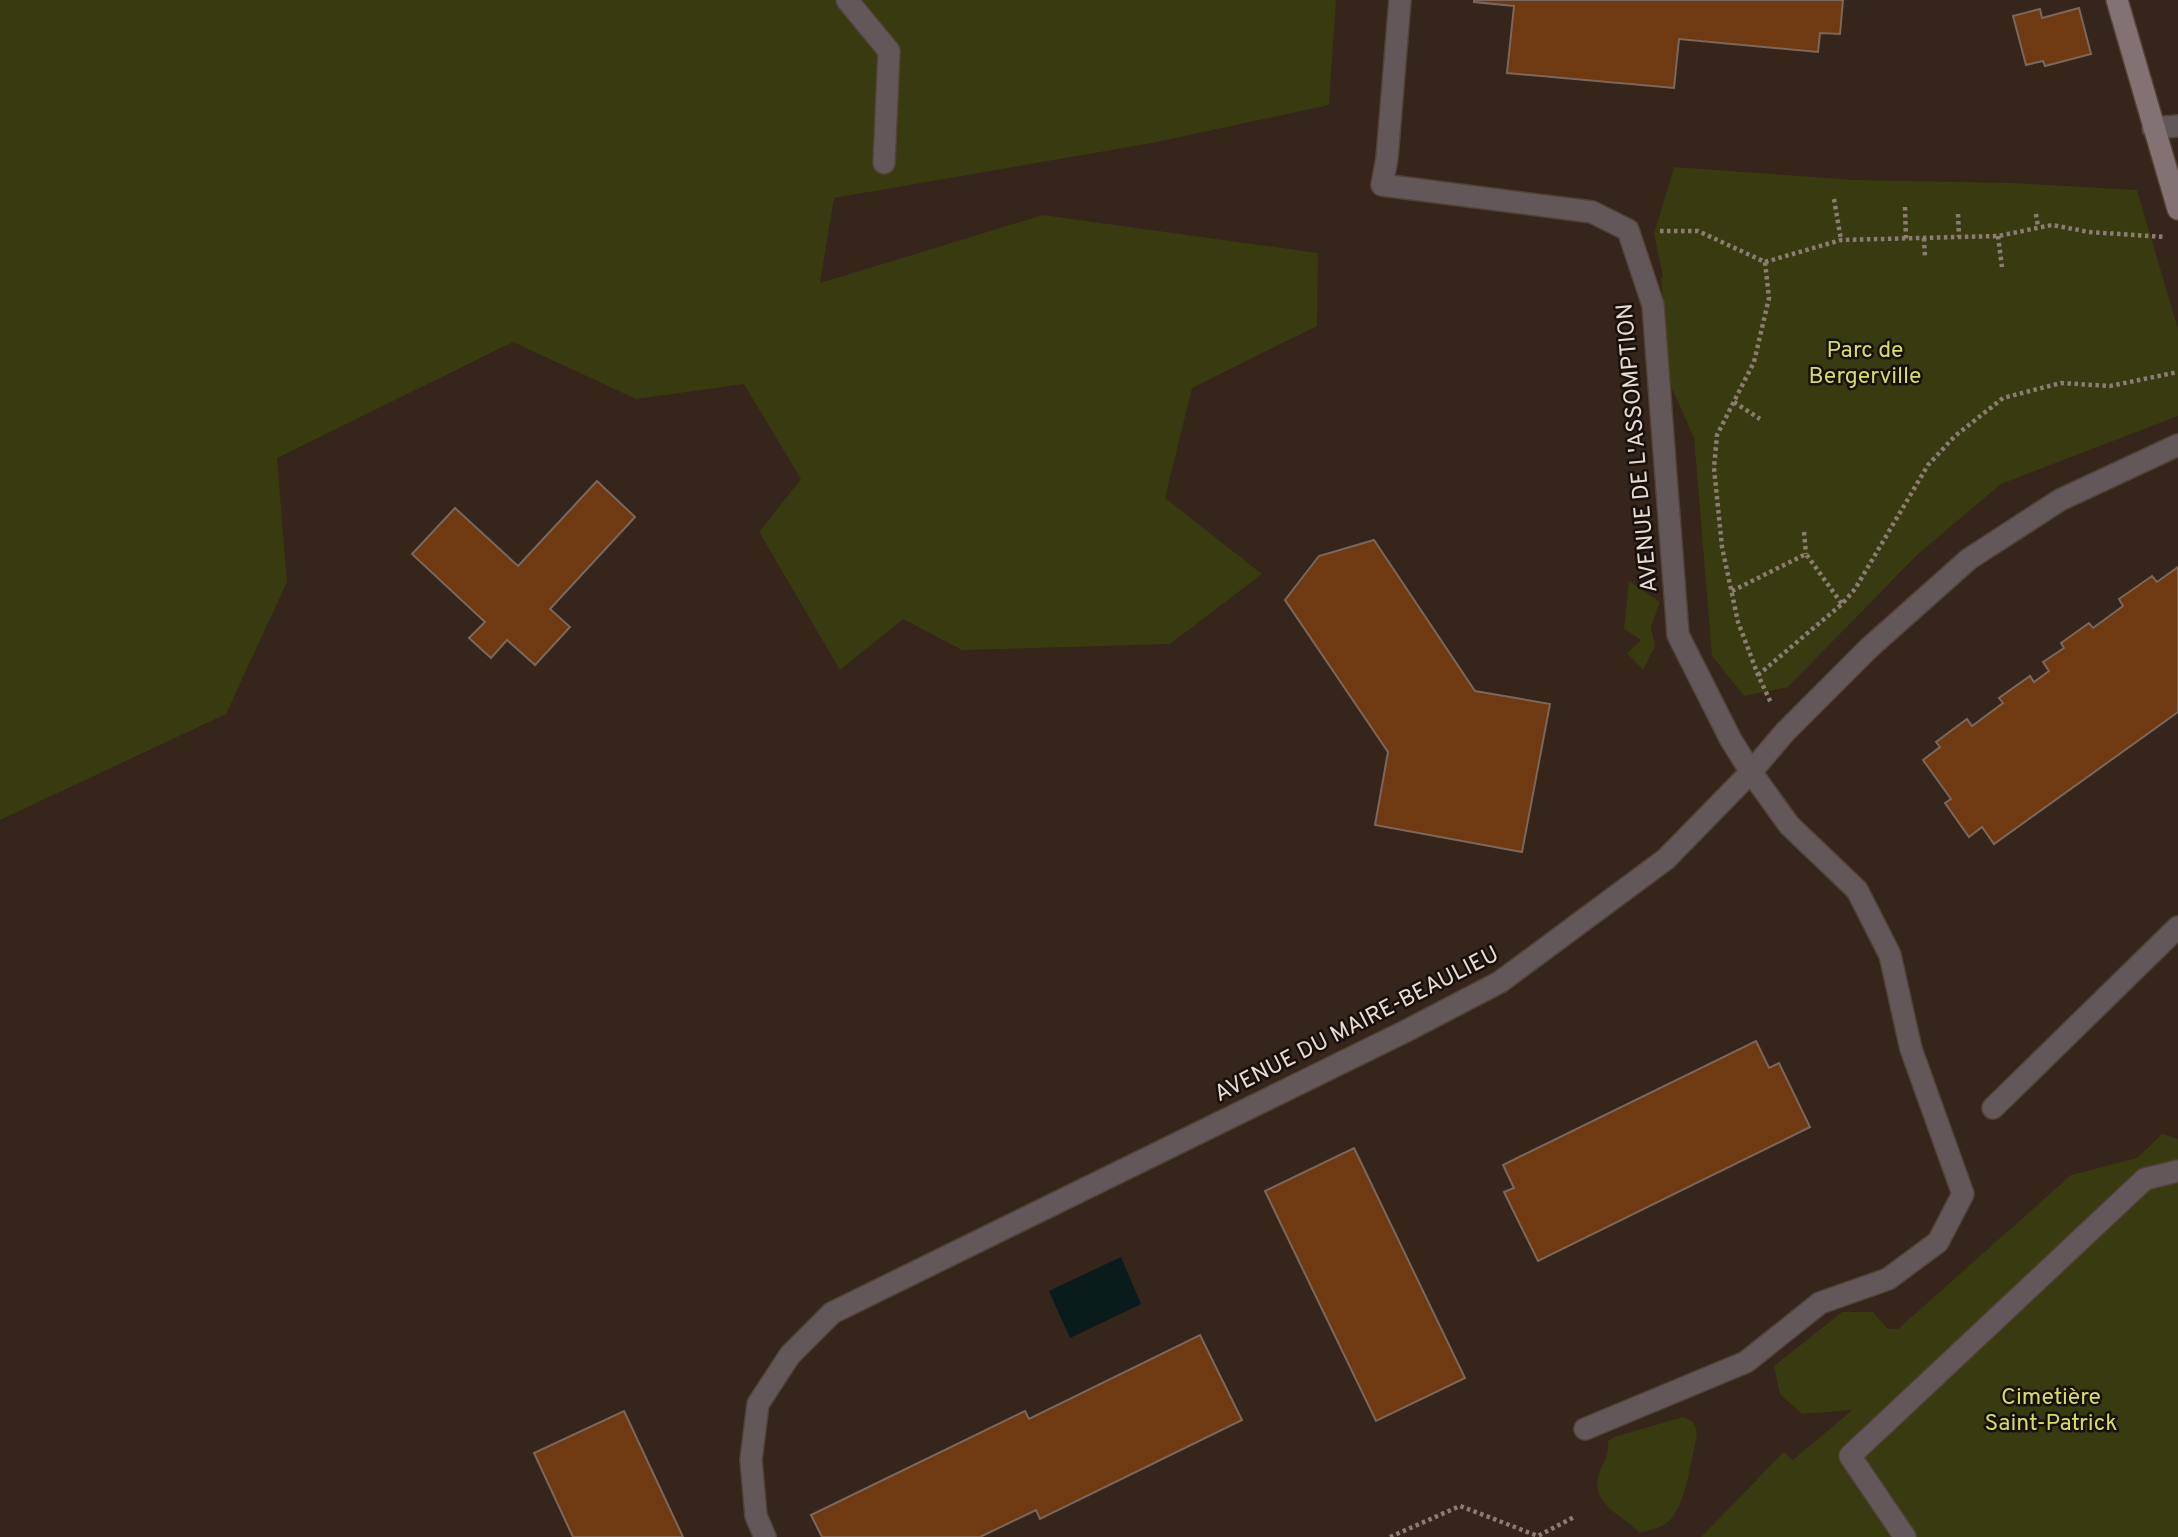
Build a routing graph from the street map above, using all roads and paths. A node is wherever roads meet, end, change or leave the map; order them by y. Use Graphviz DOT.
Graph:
graph roads {
  1 [pos="847,0"];
  2 [pos="1400,0"];
  3 [pos="2117,0"];
  4 [pos="2178,126"];
  5 [pos="2153,128"];
  6 [pos="884,163"];
  7 [pos="1834,199"];
  8 [pos="1905,207"];
  9 [pos="2178,209"];
  10 [pos="1958,214"];
  11 [pos="2036,214"];
  12 [pos="2039,228"];
  13 [pos="1628,230"];
  14 [pos="1998,236"];
  15 [pos="1959,237"];
  16 [pos="1924,238"];
  17 [pos="2178,238"];
  18 [pos="1906,239"];
  19 [pos="1841,240"];
  20 [pos="1925,258"];
  21 [pos="1765,262"];
  22 [pos="2002,267"];
  23 [pos="2178,372"];
  24 [pos="1734,402"];
  25 [pos="1759,419"];
  26 [pos="2178,445"];
  27 [pos="1804,532"];
  28 [pos="1806,554"];
  29 [pos="1732,591"];
  30 [pos="1842,604"];
  31 [pos="1758,675"];
  32 [pos="1785,732"];
  33 [pos="1751,772"];
  34 [pos="2178,927"];
  35 [pos="1993,1108"];
  36 [pos="2178,1171"];
  37 [pos="1585,1429"];
  38 [pos="1576,1516"];
  39 [pos="765,1537"];
  40 [pos="1390,1537"];
  41 [pos="1905,1537"];
  1 -- 6 [label="street"];
  2 -- 13 [label="street"];
  3 -- 5 [label="street"];
  4 -- 5 [label="street"];
  5 -- 9 [label="street"];
  7 -- 19 [label="path"];
  8 -- 18 [label="path"];
  10 -- 15 [label="path"];
  11 -- 12 [label="path"];
  12 -- 14 [label="path"];
  12 -- 17 [label="path"];
  13 -- 21 [label="path"];
  13 -- 33 [label="street, AVENUE DE L'ASSOMPTION"];
  14 -- 15 [label="path"];
  14 -- 22 [label="path"];
  15 -- 16 [label="path"];
  16 -- 18 [label="path"];
  16 -- 20 [label="path"];
  18 -- 19 [label="path"];
  19 -- 21 [label="path"];
  21 -- 24 [label="path"];
  23 -- 30 [label="path"];
  24 -- 25 [label="path"];
  24 -- 29 [label="path"];
  26 -- 32 [label="street, AVENUE DU MAIRE-BEAULIEU"];
  27 -- 28 [label="path"];
  28 -- 29 [label="path"];
  28 -- 30 [label="path"];
  29 -- 31 [label="path"];
  30 -- 31 [label="path"];
  31 -- 32 [label="path"];
  32 -- 33 [label="street, AVENUE DU MAIRE-BEAULIEU"];
  33 -- 37 [label="street, AVENUE DE L'ASSOMPTION"];
  33 -- 39 [label="street, AVENUE DU MAIRE-BEAULIEU"];
  34 -- 35 [label="street"];
  36 -- 41 [label="street"];
  38 -- 40 [label="path"];
}
